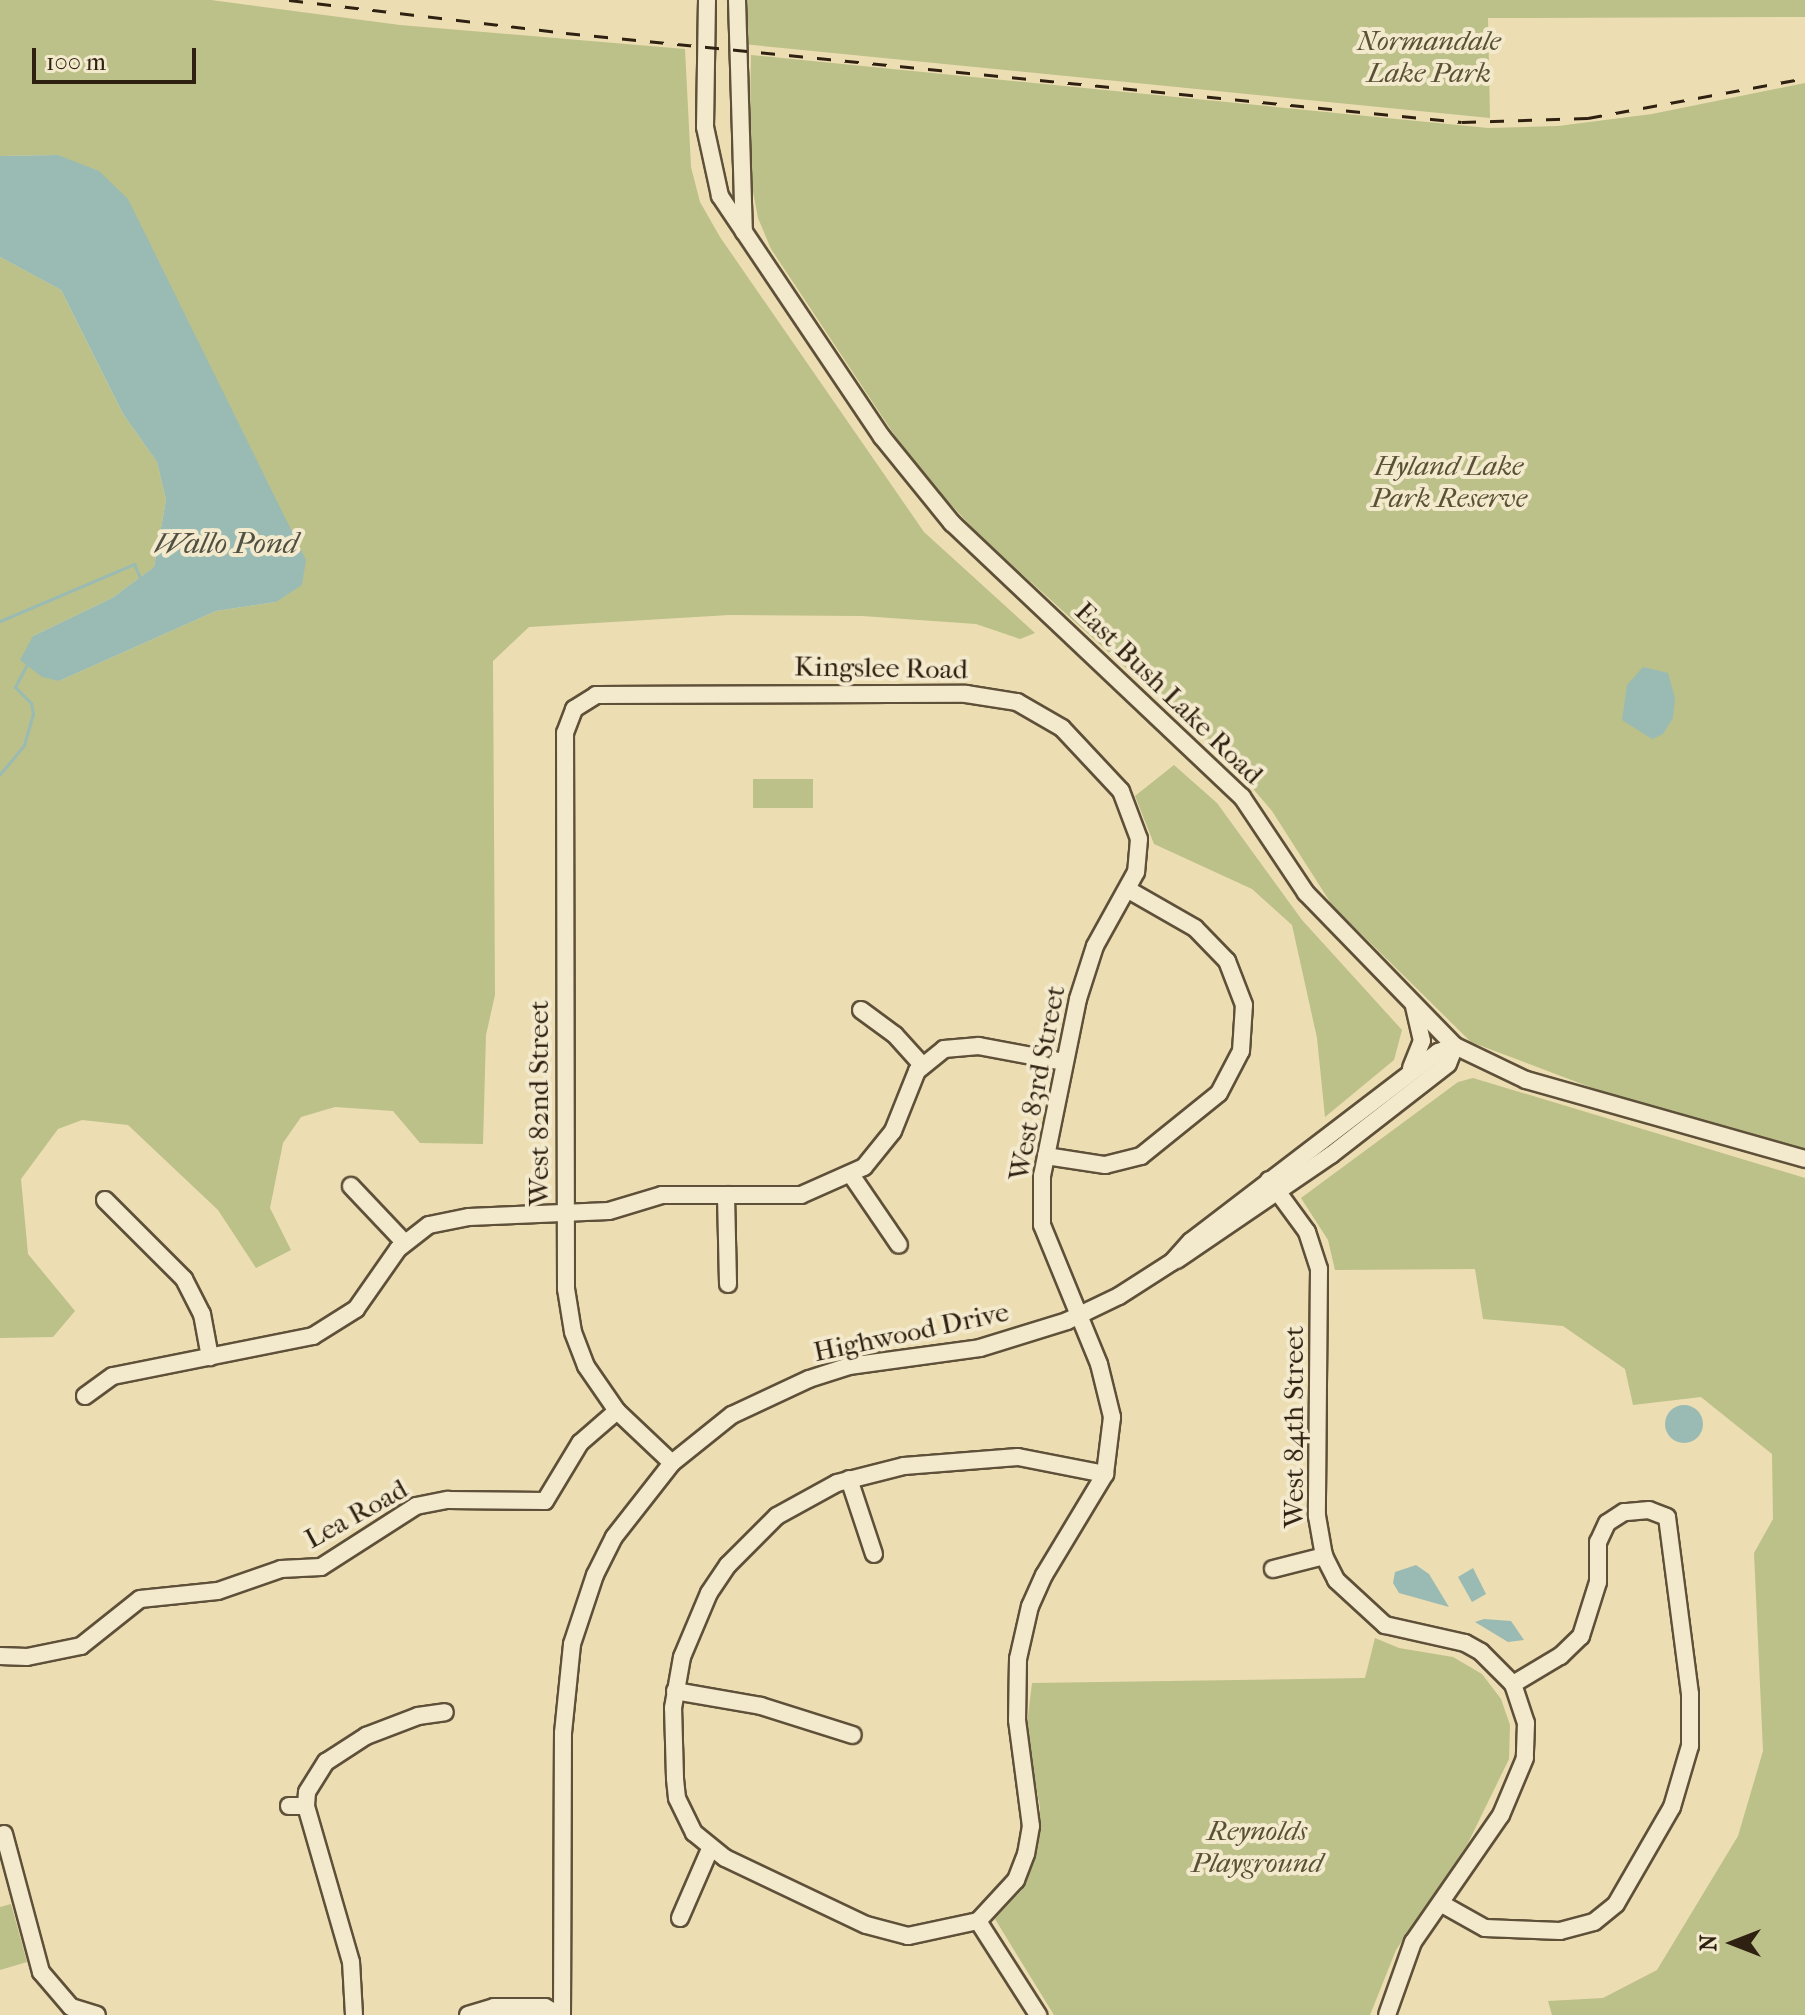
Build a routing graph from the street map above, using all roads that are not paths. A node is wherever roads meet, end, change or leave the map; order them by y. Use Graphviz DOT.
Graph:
graph roads {
  1 [pos="694,0"];
  2 [pos="707,0"];
  3 [pos="737,0"];
  4 [pos="706,26"];
  5 [pos="744,233"];
  6 [pos="574,709"];
  7 [pos="1136,823"];
  8 [pos="1127,889"];
  9 [pos="1412,1002"];
  10 [pos="861,1010"];
  11 [pos="1455,1046"];
  12 [pos="1064,1062"];
  13 [pos="922,1065"];
  14 [pos="1406,1077"];
  15 [pos="1046,1156"];
  16 [pos="1805,1159"];
  17 [pos="852,1176"];
  18 [pos="351,1186"];
  19 [pos="1274,1187"];
  20 [pos="726,1195"];
  21 [pos="105,1200"];
  22 [pos="566,1213"];
  23 [pos="404,1242"];
  24 [pos="899,1245"];
  25 [pos="728,1284"];
  26 [pos="1078,1316"];
  27 [pos="210,1357"];
  28 [pos="85,1396"];
  29 [pos="617,1411"];
  30 [pos="672,1463"];
  31 [pos="1105,1474"];
  32 [pos="849,1479"];
  33 [pos="874,1554"];
  34 [pos="1324,1556"];
  35 [pos="1273,1569"];
  36 [pos="0,1656"];
  37 [pos="1513,1684"];
  38 [pos="675,1691"];
  39 [pos="445,1712"];
  40 [pos="853,1735"];
  41 [pos="4,1834"];
  42 [pos="710,1849"];
  43 [pos="1442,1904"];
  44 [pos="680,1918"];
  45 [pos="978,1921"];
  46 [pos="69,2011"];
  47 [pos="97,2015"];
  48 [pos="354,2015"];
  49 [pos="468,2015"];
  50 [pos="561,2015"];
  51 [pos="1038,2015"];
  52 [pos="1387,2015"];
  1 -- 4 [label="street"];
  2 -- 4 [label="street, East Bush Lake Road"];
  3 -- 5 [label="street"];
  4 -- 5 [label="street, East Bush Lake Road"];
  5 -- 9 [label="street, East Bush Lake Road"];
  6 -- 7 [label="street, Kingslee Road"];
  6 -- 22 [label="street, West 82nd Street"];
  7 -- 8 [label="street, West 83rd Street"];
  8 -- 12 [label="street, West 83rd Street"];
  8 -- 15 [label="street"];
  9 -- 11 [label="street, East Bush Lake Road"];
  9 -- 14 [label="street"];
  10 -- 13 [label="street"];
  11 -- 14 [label="street, Highwood Drive"];
  11 -- 16 [label="street, East Bush Lake Road"];
  11 -- 19 [label="street, Highwood Drive"];
  12 -- 13 [label="street"];
  12 -- 15 [label="street, West 83rd Street"];
  13 -- 17 [label="street"];
  14 -- 19 [label="street, Highwood Drive"];
  15 -- 26 [label="street, West 83rd Street"];
  17 -- 20 [label="street"];
  17 -- 24 [label="street"];
  18 -- 23 [label="street"];
  19 -- 26 [label="street, Highwood Drive"];
  19 -- 34 [label="street, West 84th Street"];
  20 -- 22 [label="street"];
  20 -- 25 [label="street"];
  21 -- 27 [label="street"];
  22 -- 23 [label="street"];
  22 -- 29 [label="street, West 82nd Street"];
  23 -- 27 [label="street"];
  26 -- 30 [label="street, Highwood Drive"];
  26 -- 31 [label="street, West 83rd Street"];
  27 -- 28 [label="street"];
  29 -- 30 [label="street, West 82nd Street"];
  29 -- 36 [label="street, Lea Road"];
  30 -- 50 [label="street, Highwood Drive"];
  31 -- 32 [label="street"];
  31 -- 45 [label="street, West 83rd Street"];
  32 -- 33 [label="street"];
  32 -- 38 [label="street"];
  34 -- 35 [label="street"];
  34 -- 37 [label="street, West 84th Street"];
  37 -- 43 [label="street, West 84th Street"];
  37 -- 43 [label="street"];
  38 -- 40 [label="street"];
  38 -- 42 [label="street"];
  39 -- 48 [label="street"];
  41 -- 46 [label="street"];
  42 -- 44 [label="street"];
  42 -- 45 [label="street"];
  43 -- 52 [label="street, West 84th Street"];
  45 -- 51 [label="street"];
  46 -- 47 [label="street"];
  49 -- 50 [label="street"];
}
